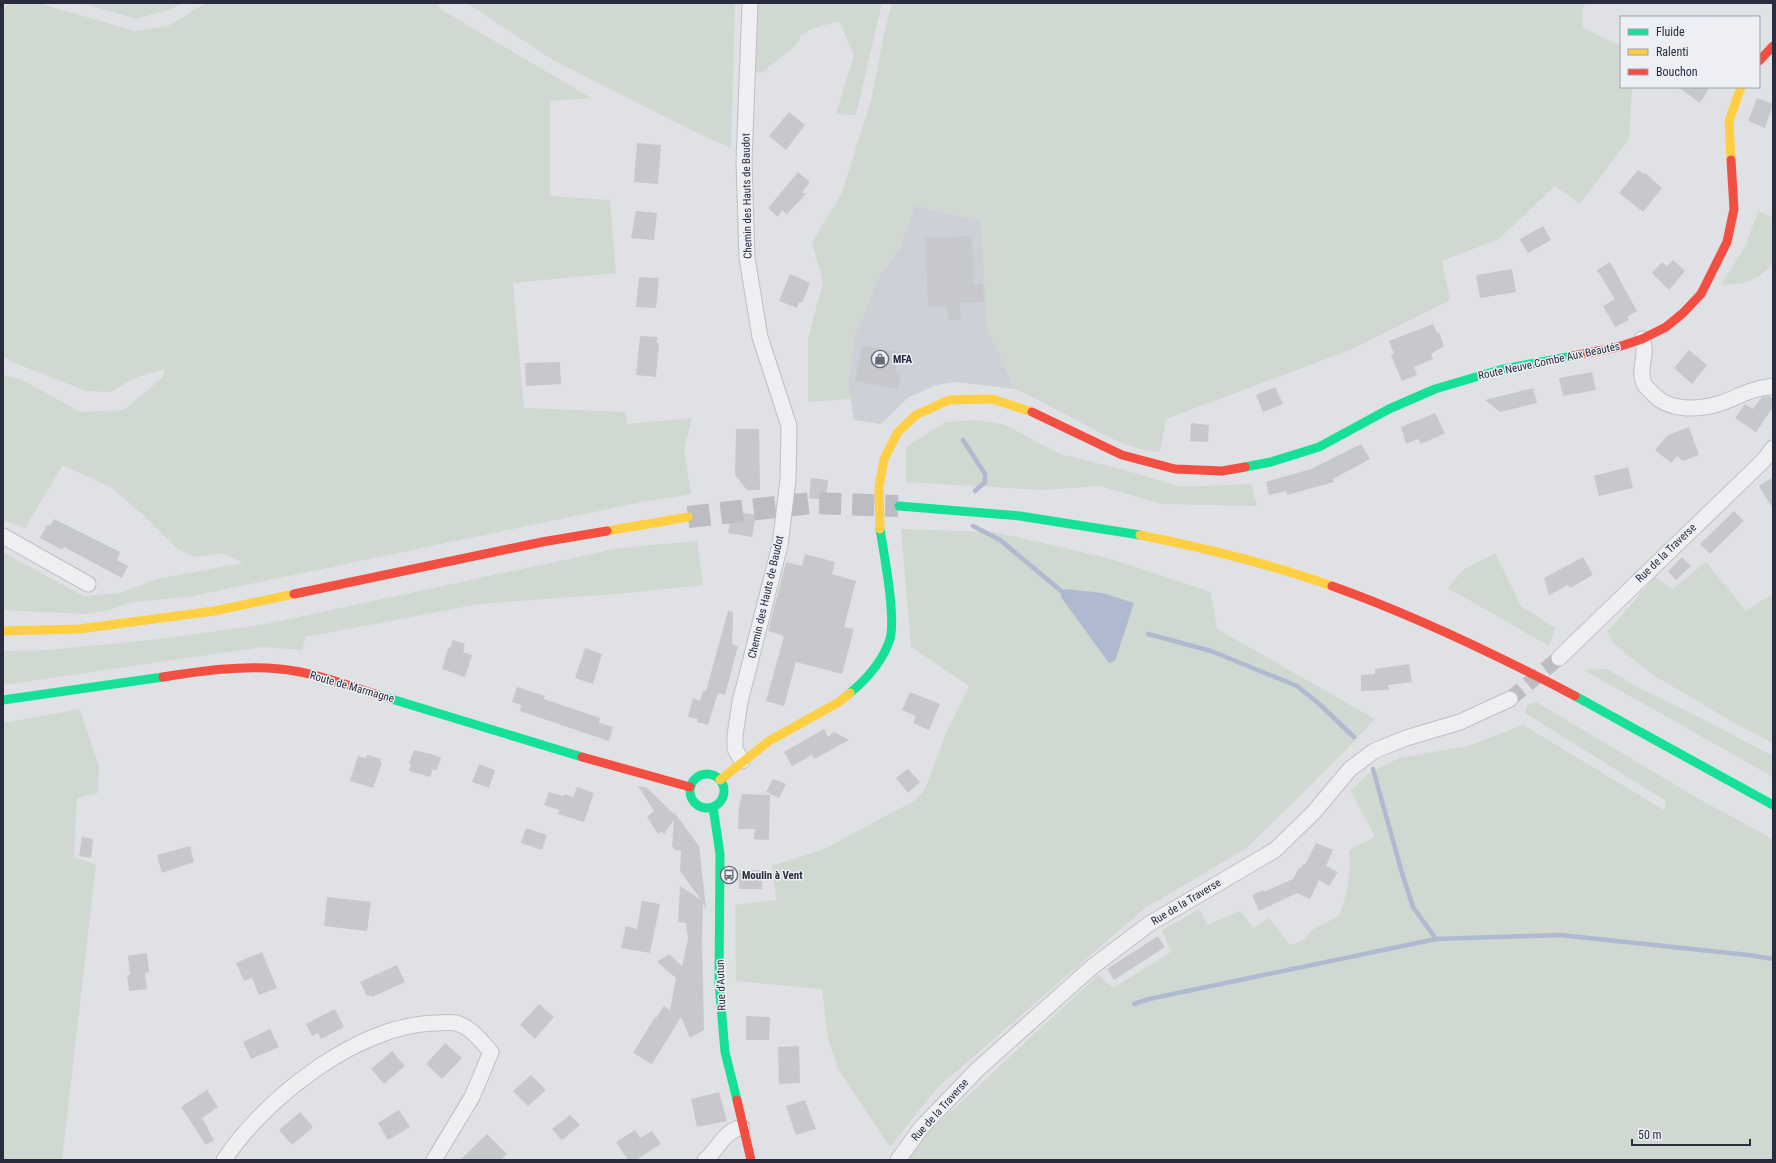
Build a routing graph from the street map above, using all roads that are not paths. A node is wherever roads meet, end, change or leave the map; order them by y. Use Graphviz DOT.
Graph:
graph roads {
  1 [pos="750,3"];
  2 [pos="1773,46"];
  3 [pos="1760,60"];
  4 [pos="1741,88"];
  5 [pos="1642,339"];
  6 [pos="1773,386"];
  7 [pos="1773,448"];
  8 [pos="899,506"];
  9 [pos="688,518"];
  10 [pos="3,536"];
  11 [pos="88,584"];
  12 [pos="3,631"];
  13 [pos="1558,658"];
  14 [pos="1510,699"];
  15 [pos="3,700"];
  16 [pos="742,761"];
  17 [pos="720,780"];
  18 [pos="690,787"];
  19 [pos="1773,805"];
  20 [pos="713,807"];
  21 [pos="742,1127"];
  22 [pos="224,1160"];
  23 [pos="434,1160"];
  24 [pos="705,1160"];
  25 [pos="751,1160"];
  26 [pos="898,1160"];
  1 -- 16 [label="street, Chemin des Hauts de Baudot"];
  2 -- 3 [label="main road"];
  4 -- 5 [label="main road, Route Neuve Combe Aux Beautés"];
  5 -- 6 [label="street"];
  5 -- 16 [label="main road, Route Neuve Combe Aux Beautés"];
  7 -- 13 [label="street, Rue de la Traverse"];
  8 -- 19 [label="main road"];
  9 -- 12 [label="main road"];
  10 -- 11 [label="street"];
  14 -- 26 [label="street, Rue de la Traverse"];
  15 -- 18 [label="main road, Route de Marmagne"];
  16 -- 17 [label="main road, Route Neuve Combe Aux Beautés"];
  17 -- 18 [label="main road"];
  17 -- 20 [label="main road"];
  18 -- 20 [label="main road"];
  20 -- 21 [label="main road, Rue d'Autun"];
  21 -- 24 [label="street"];
  21 -- 25 [label="main road, Rue d'Autun"];
  22 -- 23 [label="street"];
}
